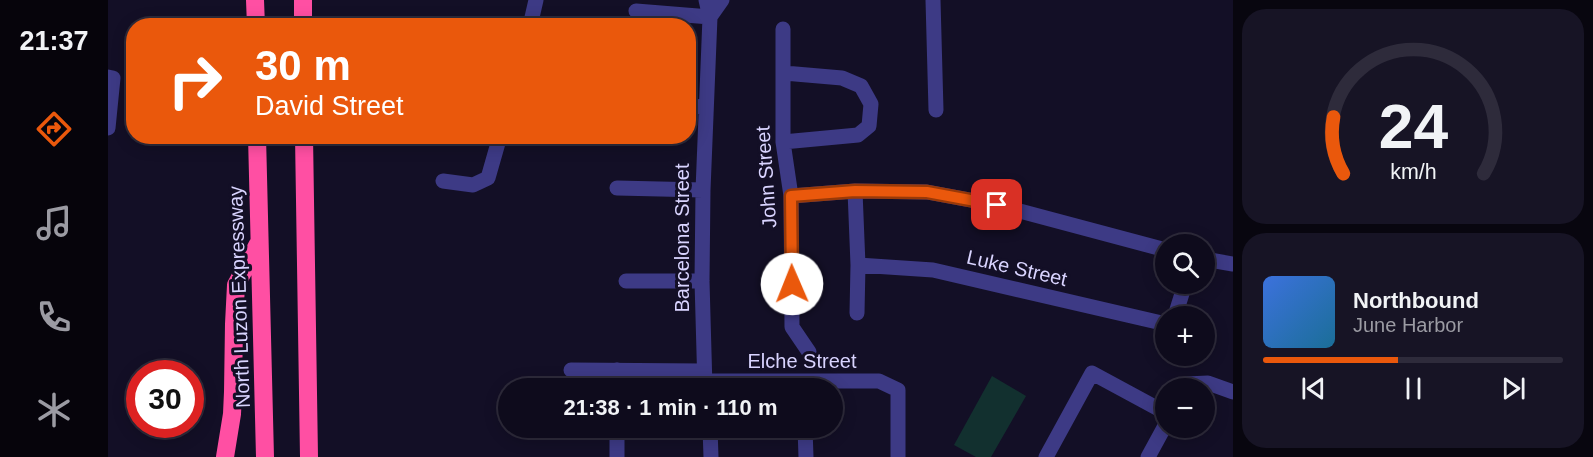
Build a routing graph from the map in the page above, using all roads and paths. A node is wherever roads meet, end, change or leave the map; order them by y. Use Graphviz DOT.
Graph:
graph roads {
  1 [pos="255,0"];
  2 [pos="303,0"];
  3 [pos="536,0"];
  4 [pos="706,0"];
  5 [pos="722,0"];
  6 [pos="933,0"];
  7 [pos="636,11"];
  8 [pos="710,16"];
  9 [pos="256,18"];
  10 [pos="303,18"];
  11 [pos="532,18"];
  12 [pos="783,29"];
  13 [pos="784,73"];
  14 [pos="108,77"];
  15 [pos="696,106"];
  16 [pos="706,107"];
  17 [pos="936,110"];
  18 [pos="108,128"];
  19 [pos="783,142"];
  20 [pos="257,144"];
  21 [pos="304,144"];
  22 [pos="498,144"];
  23 [pos="443,181"];
  24 [pos="617,188"];
  25 [pos="703,190"];
  26 [pos="855,191"];
  27 [pos="791,196"];
  28 [pos="259,243"];
  29 [pos="1155,247"];
  30 [pos="1215,261"];
  31 [pos="1233,264"];
  32 [pos="858,265"];
  33 [pos="626,281"];
  34 [pos="702,281"];
  35 [pos="857,313"];
  36 [pos="1155,321"];
  37 [pos="809,352"];
  38 [pos="571,370"];
  39 [pos="617,370"];
  40 [pos="617,378"];
  41 [pos="687,378"];
  42 [pos="704,378"];
  43 [pos="843,383"];
  44 [pos="1215,386"];
  45 [pos="1233,392"];
  46 [pos="1155,407"];
  47 [pos="617,438"];
  48 [pos="710,438"];
  49 [pos="805,438"];
  50 [pos="1158,438"];
  51 [pos="225,457"];
  52 [pos="266,457"];
  53 [pos="309,457"];
  54 [pos="617,457"];
  55 [pos="711,457"];
  56 [pos="806,457"];
  57 [pos="898,457"];
  58 [pos="1046,457"];
  59 [pos="1148,457"];
  1 -- 9 [label="highway"];
  2 -- 10 [label="highway"];
  3 -- 11 [label="street"];
  4 -- 8 [label="street, Barcelona Street"];
  5 -- 8 [label="street"];
  6 -- 17 [label="street"];
  7 -- 8 [label="street"];
  8 -- 16 [label="street, Barcelona Street"];
  12 -- 13 [label="street, John Street"];
  13 -- 19 [label="street, John Street"];
  13 -- 19 [label="street"];
  14 -- 18 [label="street"];
  15 -- 16 [label="street"];
  16 -- 25 [label="street, Barcelona Street"];
  19 -- 27 [label="street, John Street"];
  20 -- 28 [label="highway, North Luzon Expressway"];
  21 -- 53 [label="highway"];
  22 -- 23 [label="street"];
  24 -- 25 [label="street"];
  25 -- 34 [label="street, Barcelona Street"];
  26 -- 27 [label="street"];
  26 -- 29 [label="street"];
  26 -- 32 [label="street"];
  27 -- 37 [label="street, John Street"];
  28 -- 51 [label="highway"];
  28 -- 52 [label="highway, North Luzon Expressway"];
  30 -- 31 [label="street"];
  32 -- 35 [label="street"];
  32 -- 36 [label="street, Luke Street"];
  33 -- 34 [label="street"];
  34 -- 42 [label="street, Barcelona Street"];
  38 -- 39 [label="street, Elche Street"];
  39 -- 40 [label="street"];
  39 -- 41 [label="street, Elche Street"];
  43 -- 57 [label="street, Elche Street"];
  44 -- 45 [label="street"];
  46 -- 58 [label="street"];
  47 -- 54 [label="street"];
  48 -- 55 [label="street"];
  49 -- 56 [label="street"];
  50 -- 59 [label="street"];
}
